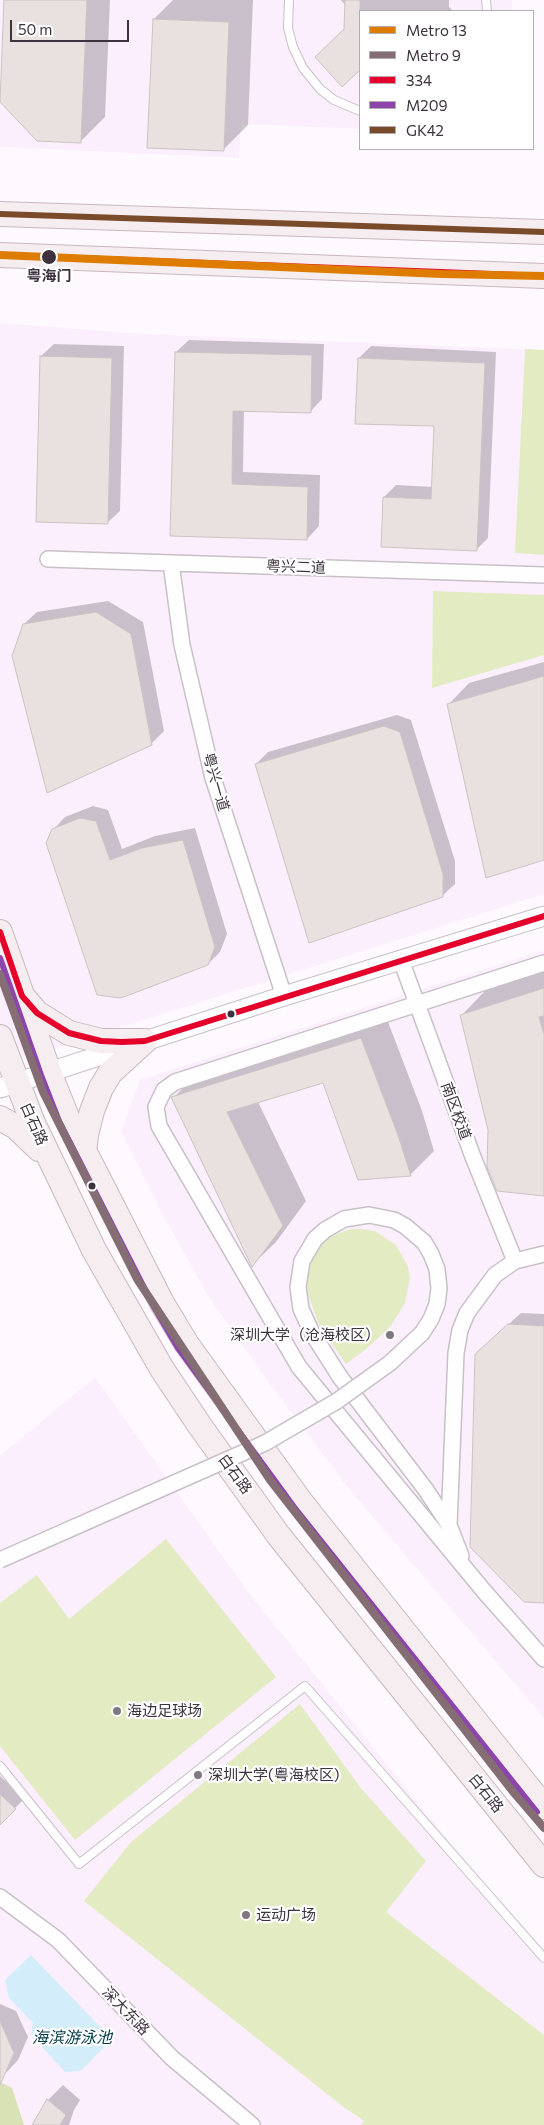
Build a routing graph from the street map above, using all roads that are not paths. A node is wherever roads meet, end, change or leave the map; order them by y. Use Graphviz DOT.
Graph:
graph roads {
  1 [pos="289,0"];
  2 [pos="359,111"];
  3 [pos="0,214"];
  4 [pos="544,232"];
  5 [pos="0,255"];
  6 [pos="544,276"];
  7 [pos="48,559"];
  8 [pos="171,563"];
  9 [pos="544,575"];
  10 [pos="544,916"];
  11 [pos="0,932"];
  12 [pos="401,960"];
  13 [pos="544,963"];
  14 [pos="22,996"];
  15 [pos="284,996"];
  16 [pos="417,1005"];
  17 [pos="0,1037"];
  18 [pos="145,1041"];
  19 [pos="49,1072"];
  20 [pos="8,1085"];
  21 [pos="0,1118"];
  22 [pos="84,1152"];
  23 [pos="51,1162"];
  24 [pos="544,1254"];
  25 [pos="515,1261"];
  26 [pos="449,1525"];
  27 [pos="0,1560"];
  28 [pos="488,1596"];
  29 [pos="544,1659"];
  30 [pos="0,1766"];
  31 [pos="544,1807"];
  32 [pos="544,1865"];
  33 [pos="0,1897"];
  34 [pos="544,1958"];
  35 [pos="252,2125"];
  1 -- 2 [label="lane"];
  3 -- 4 [label="main road"];
  5 -- 6 [label="main road"];
  7 -- 8 [label="street, 粤兴二道"];
  8 -- 9 [label="street, 粤兴二道"];
  8 -- 15 [label="street, 粤兴一道"];
  10 -- 12 [label="street"];
  11 -- 14 [label="main road"];
  12 -- 15 [label="street"];
  12 -- 16 [label="street, 南区校道"];
  13 -- 16 [label="street"];
  14 -- 18 [label="main road"];
  14 -- 19 [label="main road"];
  15 -- 18 [label="street"];
  16 -- 25 [label="street, 南区校道"];
  16 -- 28 [label="street"];
  17 -- 20 [label="main road, 白石路"];
  18 -- 19 [label="street"];
  18 -- 22 [label="main road"];
  19 -- 20 [label="street"];
  19 -- 22 [label="main road"];
  20 -- 23 [label="main road, 白石路"];
  21 -- 23 [label="main road"];
  22 -- 31 [label="main road"];
  23 -- 32 [label="main road, 白石路"];
  24 -- 25 [label="street"];
  25 -- 26 [label="street"];
  26 -- 27 [label="street, bridge"];
  26 -- 28 [label="street"];
  28 -- 29 [label="street"];
  30 -- 34 [label="lane"];
  33 -- 35 [label="street, 深大东路"];
}
